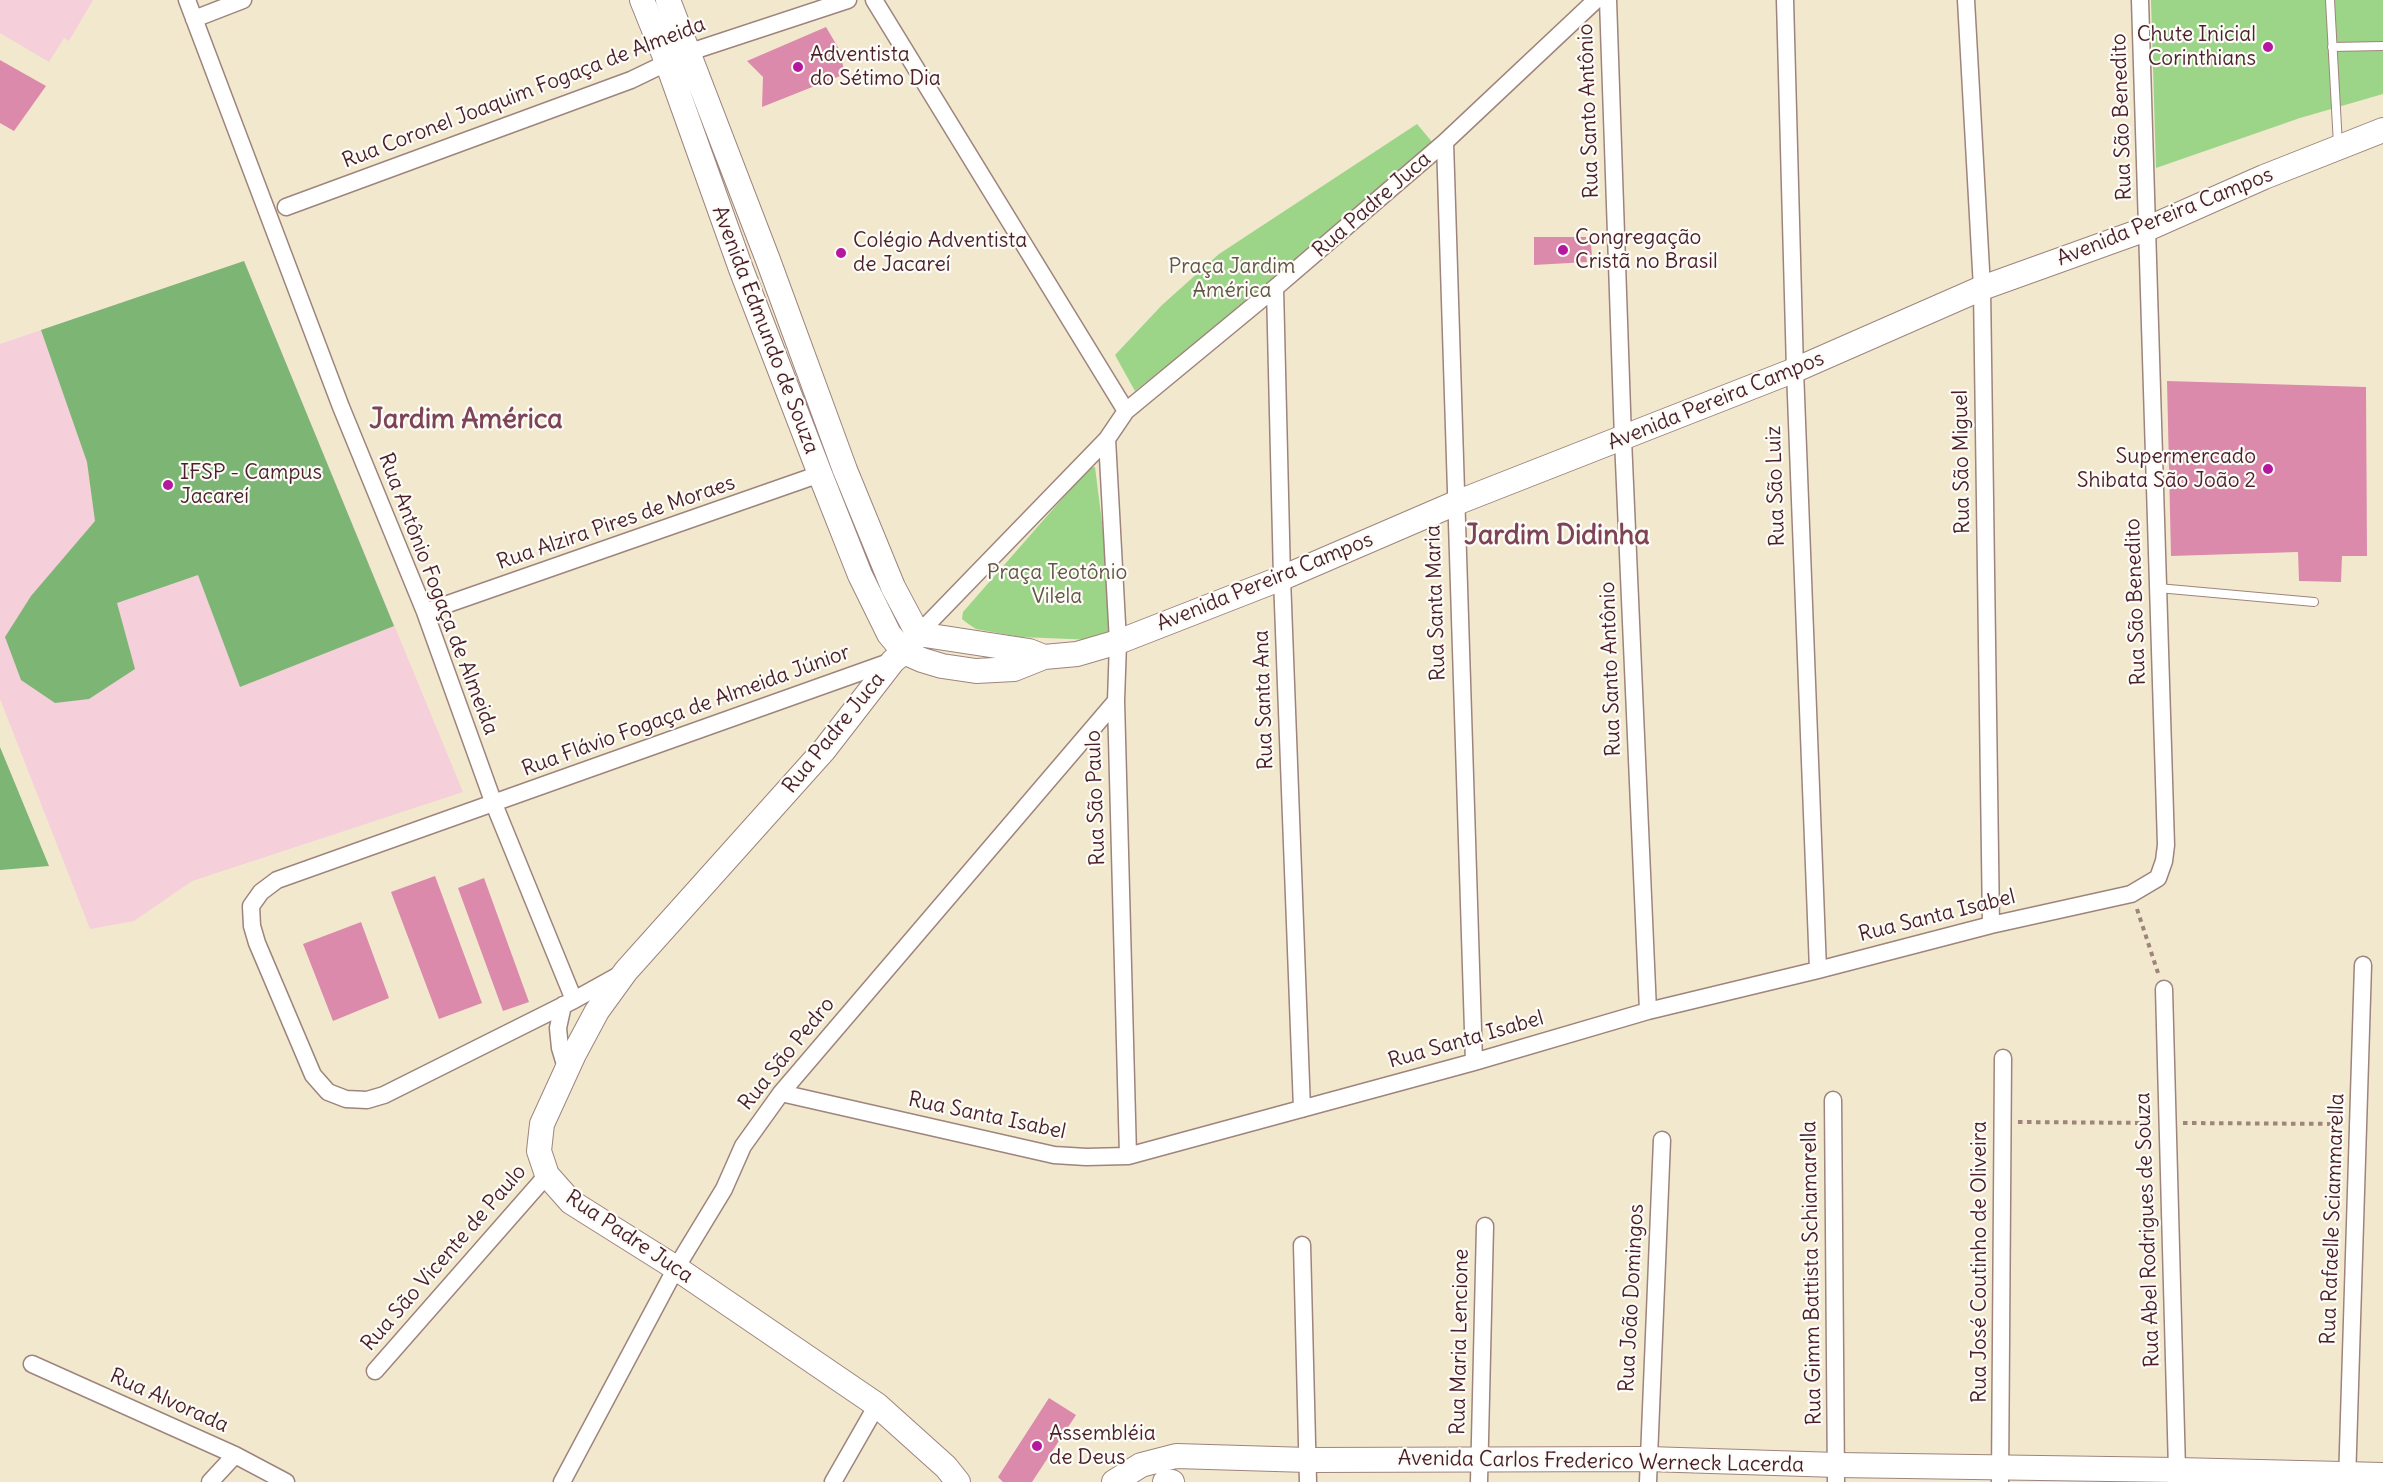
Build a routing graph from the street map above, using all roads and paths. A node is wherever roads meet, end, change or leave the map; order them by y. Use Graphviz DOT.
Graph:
graph roads {
  1 [pos="188,0"];
  2 [pos="243,0"];
  3 [pos="642,0"];
  4 [pos="668,0"];
  5 [pos="848,0"];
  6 [pos="874,0"];
  7 [pos="1596,0"];
  8 [pos="1608,0"];
  9 [pos="1785,0"];
  10 [pos="1966,0"];
  11 [pos="2140,0"];
  12 [pos="2330,0"];
  13 [pos="194,19"];
  14 [pos="2332,46"];
  15 [pos="2383,46"];
  16 [pos="677,57"];
  17 [pos="2383,130"];
  18 [pos="1445,142"];
  19 [pos="2338,148"];
  20 [pos="286,207"];
  21 [pos="2149,228"];
  22 [pos="1275,288"];
  23 [pos="1982,288"];
  24 [pos="1795,370"];
  25 [pos="1125,411"];
  26 [pos="1623,439"];
  27 [pos="1107,440"];
  28 [pos="820,474"];
  29 [pos="1456,503"];
  30 [pos="1282,578"];
  31 [pos="2158,588"];
  32 [pos="2314,602"];
  33 [pos="426,612"];
  34 [pos="1118,642"];
  35 [pos="905,649"];
  36 [pos="1116,701"];
  37 [pos="494,804"];
  38 [pos="2158,878"];
  39 [pos="2132,894"];
  40 [pos="1990,925"];
  41 [pos="2363,965"];
  42 [pos="1818,970"];
  43 [pos="626,971"];
  44 [pos="2164,989"];
  45 [pos="569,1003"];
  46 [pos="1648,1011"];
  47 [pos="2003,1058"];
  48 [pos="1474,1062"];
  49 [pos="567,1071"];
  50 [pos="781,1093"];
  51 [pos="1833,1100"];
  52 [pos="1302,1109"];
  53 [pos="2004,1122"];
  54 [pos="2168,1123"];
  55 [pos="2358,1124"];
  56 [pos="1662,1140"];
  57 [pos="1128,1156"];
  58 [pos="547,1175"];
  59 [pos="1485,1226"];
  60 [pos="1302,1245"];
  61 [pos="676,1268"];
  62 [pos="32,1364"];
  63 [pos="375,1371"];
  64 [pos="877,1406"];
  65 [pos="235,1455"];
  66 [pos="1648,1470"];
  67 [pos="1308,1471"];
  68 [pos="1480,1471"];
  69 [pos="1837,1474"];
  70 [pos="2000,1474"];
  71 [pos="2383,1475"];
  72 [pos="2176,1476"];
  73 [pos="2347,1478"];
  74 [pos="210,1482"];
  75 [pos="286,1482"];
  76 [pos="562,1482"];
  77 [pos="833,1482"];
  78 [pos="958,1482"];
  79 [pos="1114,1482"];
  80 [pos="1165,1482"];
  81 [pos="1172,1482"];
  1 -- 13 [label="street, Rua Antônio Fogaça de Almeida"];
  2 -- 13 [label="street"];
  3 -- 16 [label="main road, Avenida Edmundo de Souza"];
  4 -- 16 [label="main road, Avenida Edmundo de Souza"];
  5 -- 16 [label="street, Rua Coronel Joaquim Fogaça de Almeida"];
  6 -- 25 [label="street"];
  7 -- 18 [label="street, Rua Padre Juca"];
  8 -- 26 [label="street, Rua Santo Antônio"];
  9 -- 24 [label="street, Rua São Luiz"];
  10 -- 23 [label="street, Rua São Miguel"];
  11 -- 21 [label="street, Rua São Benedito"];
  12 -- 14 [label="lane"];
  13 -- 33 [label="street, Rua Antônio Fogaça de Almeida"];
  14 -- 15 [label="lane"];
  14 -- 19 [label="lane"];
  16 -- 20 [label="street, Rua Coronel Joaquim Fogaça de Almeida"];
  16 -- 28 [label="main road, Avenida Edmundo de Souza"];
  16 -- 35 [label="main road, Avenida Edmundo de Souza"];
  17 -- 19 [label="main road, Avenida Pereira Campos"];
  18 -- 22 [label="street, Rua Padre Juca"];
  18 -- 29 [label="street, Rua Santa Maria"];
  19 -- 21 [label="main road, Avenida Pereira Campos"];
  21 -- 23 [label="main road, Avenida Pereira Campos"];
  21 -- 31 [label="street, Rua São Benedito"];
  22 -- 25 [label="street, Rua Padre Juca"];
  22 -- 30 [label="street, Rua Santa Ana"];
  23 -- 24 [label="main road, Avenida Pereira Campos"];
  23 -- 40 [label="street, Rua São Miguel"];
  24 -- 26 [label="main road, Avenida Pereira Campos"];
  24 -- 42 [label="street, Rua São Luiz"];
  25 -- 27 [label="street, Rua Padre Juca"];
  26 -- 29 [label="main road, Avenida Pereira Campos"];
  26 -- 46 [label="street, Rua Santo Antônio"];
  27 -- 34 [label="street, Rua São Paulo"];
  27 -- 35 [label="street, Rua Padre Juca"];
  28 -- 33 [label="street, Rua Alzira Pires de Moraes"];
  28 -- 35 [label="main road, Avenida Edmundo de Souza"];
  29 -- 30 [label="main road, Avenida Pereira Campos"];
  29 -- 48 [label="street, Rua Santa Maria"];
  30 -- 34 [label="main road, Avenida Pereira Campos"];
  30 -- 52 [label="street, Rua Santa Ana"];
  31 -- 32 [label="lane"];
  31 -- 38 [label="street, Rua São Benedito"];
  33 -- 37 [label="street, Rua Antônio Fogaça de Almeida"];
  34 -- 35 [label="main road, Avenida Pereira Campos"];
  34 -- 36 [label="street, Rua São Paulo"];
  35 -- 37 [label="street, Rua Flávio Fogaça de Almeida Júnior"];
  35 -- 43 [label="main road, Rua Padre Juca"];
  36 -- 50 [label="street, Rua São Pedro"];
  36 -- 57 [label="street, Rua São Paulo"];
  37 -- 45 [label="street, Rua Antônio Fogaça de Almeida"];
  37 -- 45 [label="street, Rua Flávio Fogaça de Almeida Júnior"];
  38 -- 39 [label="street, Rua Santa Isabel"];
  39 -- 40 [label="street, Rua Santa Isabel"];
  39 -- 44 [label="path"];
  40 -- 42 [label="street, Rua Santa Isabel"];
  41 -- 55 [label="street, Rua Rafaelle Sciammarella"];
  42 -- 46 [label="street, Rua Santa Isabel"];
  43 -- 45 [label="street"];
  43 -- 49 [label="main road, Rua Padre Juca"];
  44 -- 54 [label="street, Rua Abel Rodrigues de Souza"];
  45 -- 49 [label="street"];
  46 -- 48 [label="street, Rua Santa Isabel"];
  47 -- 53 [label="street, Rua José Coutinho de Oliveira"];
  48 -- 52 [label="street, Rua Santa Isabel"];
  49 -- 58 [label="main road, Rua Padre Juca"];
  50 -- 57 [label="street, Rua Santa Isabel"];
  50 -- 61 [label="street, Rua São Pedro"];
  51 -- 69 [label="street, Rua Gimm Battista Schiamarella"];
  52 -- 57 [label="street, Rua Santa Isabel"];
  53 -- 54 [label="path"];
  53 -- 70 [label="street, Rua José Coutinho de Oliveira"];
  54 -- 55 [label="path"];
  54 -- 72 [label="street, Rua Abel Rodrigues de Souza"];
  55 -- 73 [label="street, Rua Rafaelle Sciammarella"];
  56 -- 66 [label="street, Rua João Domingos"];
  58 -- 61 [label="main road, Rua Padre Juca"];
  58 -- 63 [label="street, Rua São Vicente de Paulo"];
  59 -- 68 [label="street, Rua Maria Lencione"];
  60 -- 67 [label="street"];
  61 -- 64 [label="main road, Rua Padre Juca"];
  61 -- 76 [label="street, Rua São Pedro"];
  62 -- 65 [label="street, Rua Alvorada"];
  64 -- 77 [label="street"];
  64 -- 78 [label="main road, Rua Padre Juca"];
  65 -- 74 [label="street"];
  65 -- 75 [label="street, Rua Alvorada"];
  66 -- 68 [label="main road, Avenida Carlos Frederico Werneck Lacerda"];
  66 -- 69 [label="main road, Avenida Carlos Frederico Werneck Lacerda"];
  67 -- 68 [label="main road, Avenida Carlos Frederico Werneck Lacerda"];
  67 -- 79 [label="main road, Avenida Carlos Frederico Werneck Lacerda"];
  69 -- 70 [label="main road, Avenida Carlos Frederico Werneck Lacerda"];
  70 -- 72 [label="main road, Avenida Carlos Frederico Werneck Lacerda"];
  71 -- 73 [label="main road, Avenida Carlos Frederico Werneck Lacerda"];
  72 -- 73 [label="main road, Avenida Carlos Frederico Werneck Lacerda"];
  80 -- 81 [label="main road"];
}
